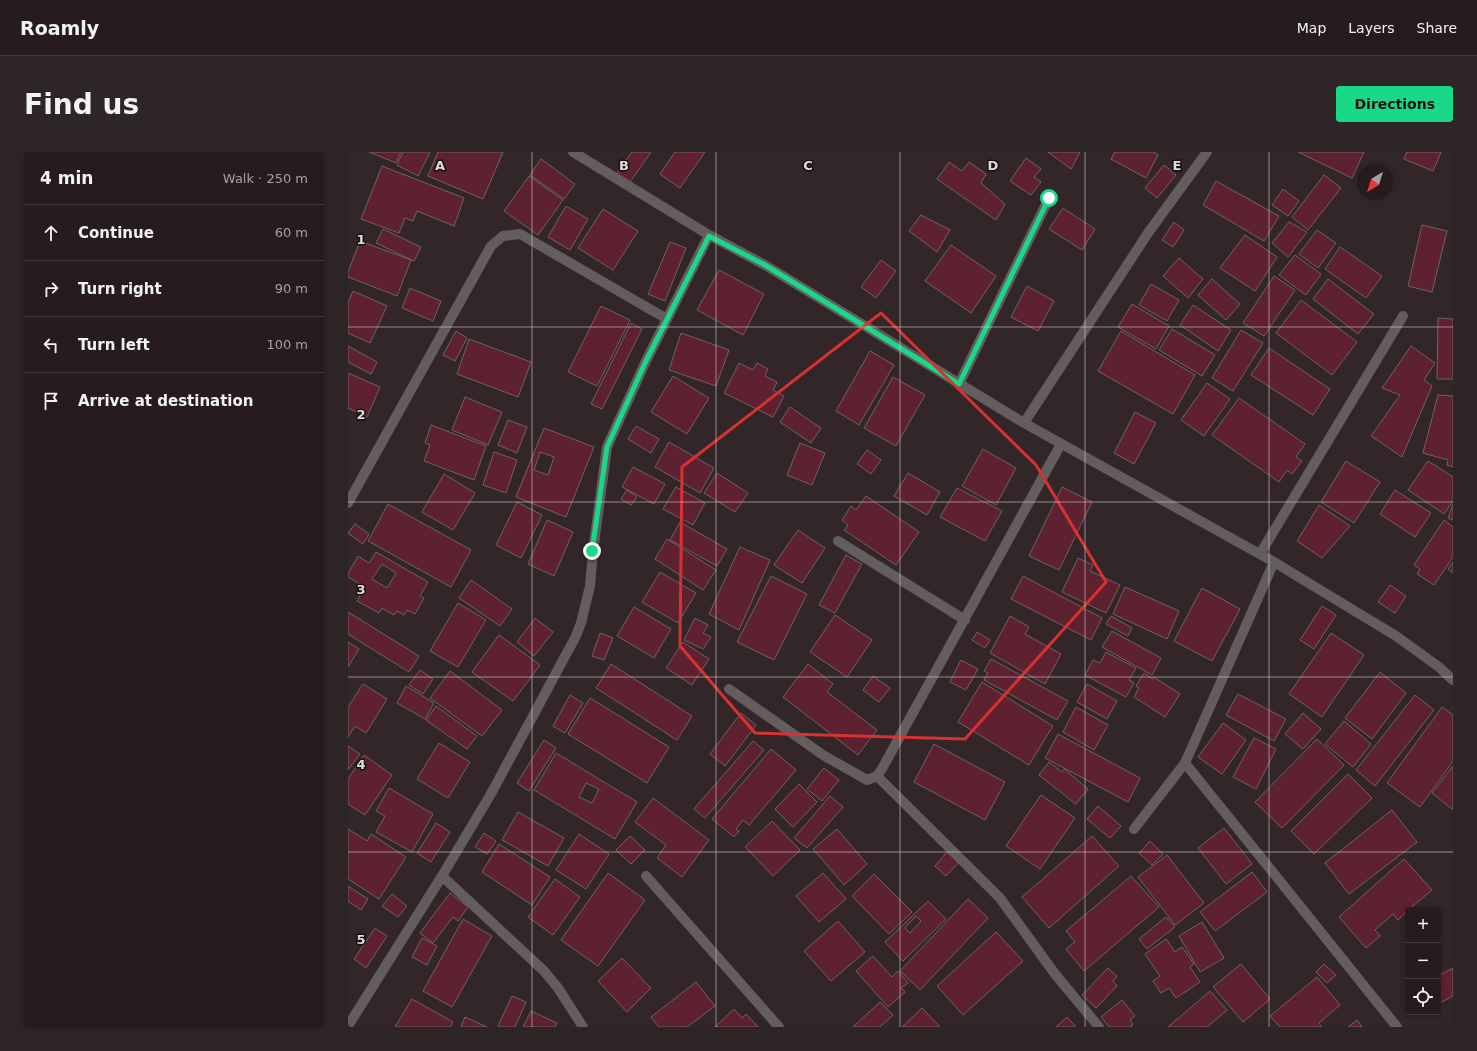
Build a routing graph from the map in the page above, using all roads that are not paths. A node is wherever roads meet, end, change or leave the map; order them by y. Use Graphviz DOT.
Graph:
graph roads {
  1 [pos="573,152"];
  2 [pos="1206,152"];
  3 [pos="1049,198"];
  4 [pos="709,236"];
  5 [pos="1403,316"];
  6 [pos="667,319"];
  7 [pos="959,384"];
  8 [pos="1024,423"];
  9 [pos="1061,444"];
  10 [pos="348,503"];
  11 [pos="838,541"];
  12 [pos="1260,554"];
  13 [pos="1274,562"];
  14 [pos="965,620"];
  15 [pos="1453,680"];
  16 [pos="729,689"];
  17 [pos="1185,763"];
  18 [pos="877,776"];
  19 [pos="1134,829"];
  20 [pos="442,876"];
  21 [pos="646,876"];
  22 [pos="348,1026"];
  23 [pos="583,1027"];
  24 [pos="779,1027"];
  25 [pos="1099,1027"];
  26 [pos="1397,1027"];
  1 -- 4 [label="street"];
  2 -- 8 [label="street"];
  3 -- 7 [label="street"];
  4 -- 6 [label="street"];
  4 -- 7 [label="street"];
  5 -- 12 [label="street"];
  6 -- 10 [label="street"];
  6 -- 20 [label="street"];
  7 -- 8 [label="street"];
  8 -- 9 [label="street"];
  9 -- 12 [label="street"];
  9 -- 14 [label="street"];
  11 -- 14 [label="street"];
  12 -- 13 [label="street"];
  13 -- 15 [label="street"];
  13 -- 17 [label="street"];
  14 -- 18 [label="street"];
  16 -- 18 [label="street"];
  17 -- 19 [label="street"];
  17 -- 26 [label="street"];
  18 -- 25 [label="street"];
  20 -- 22 [label="street"];
  20 -- 23 [label="street"];
  21 -- 24 [label="street"];
}
